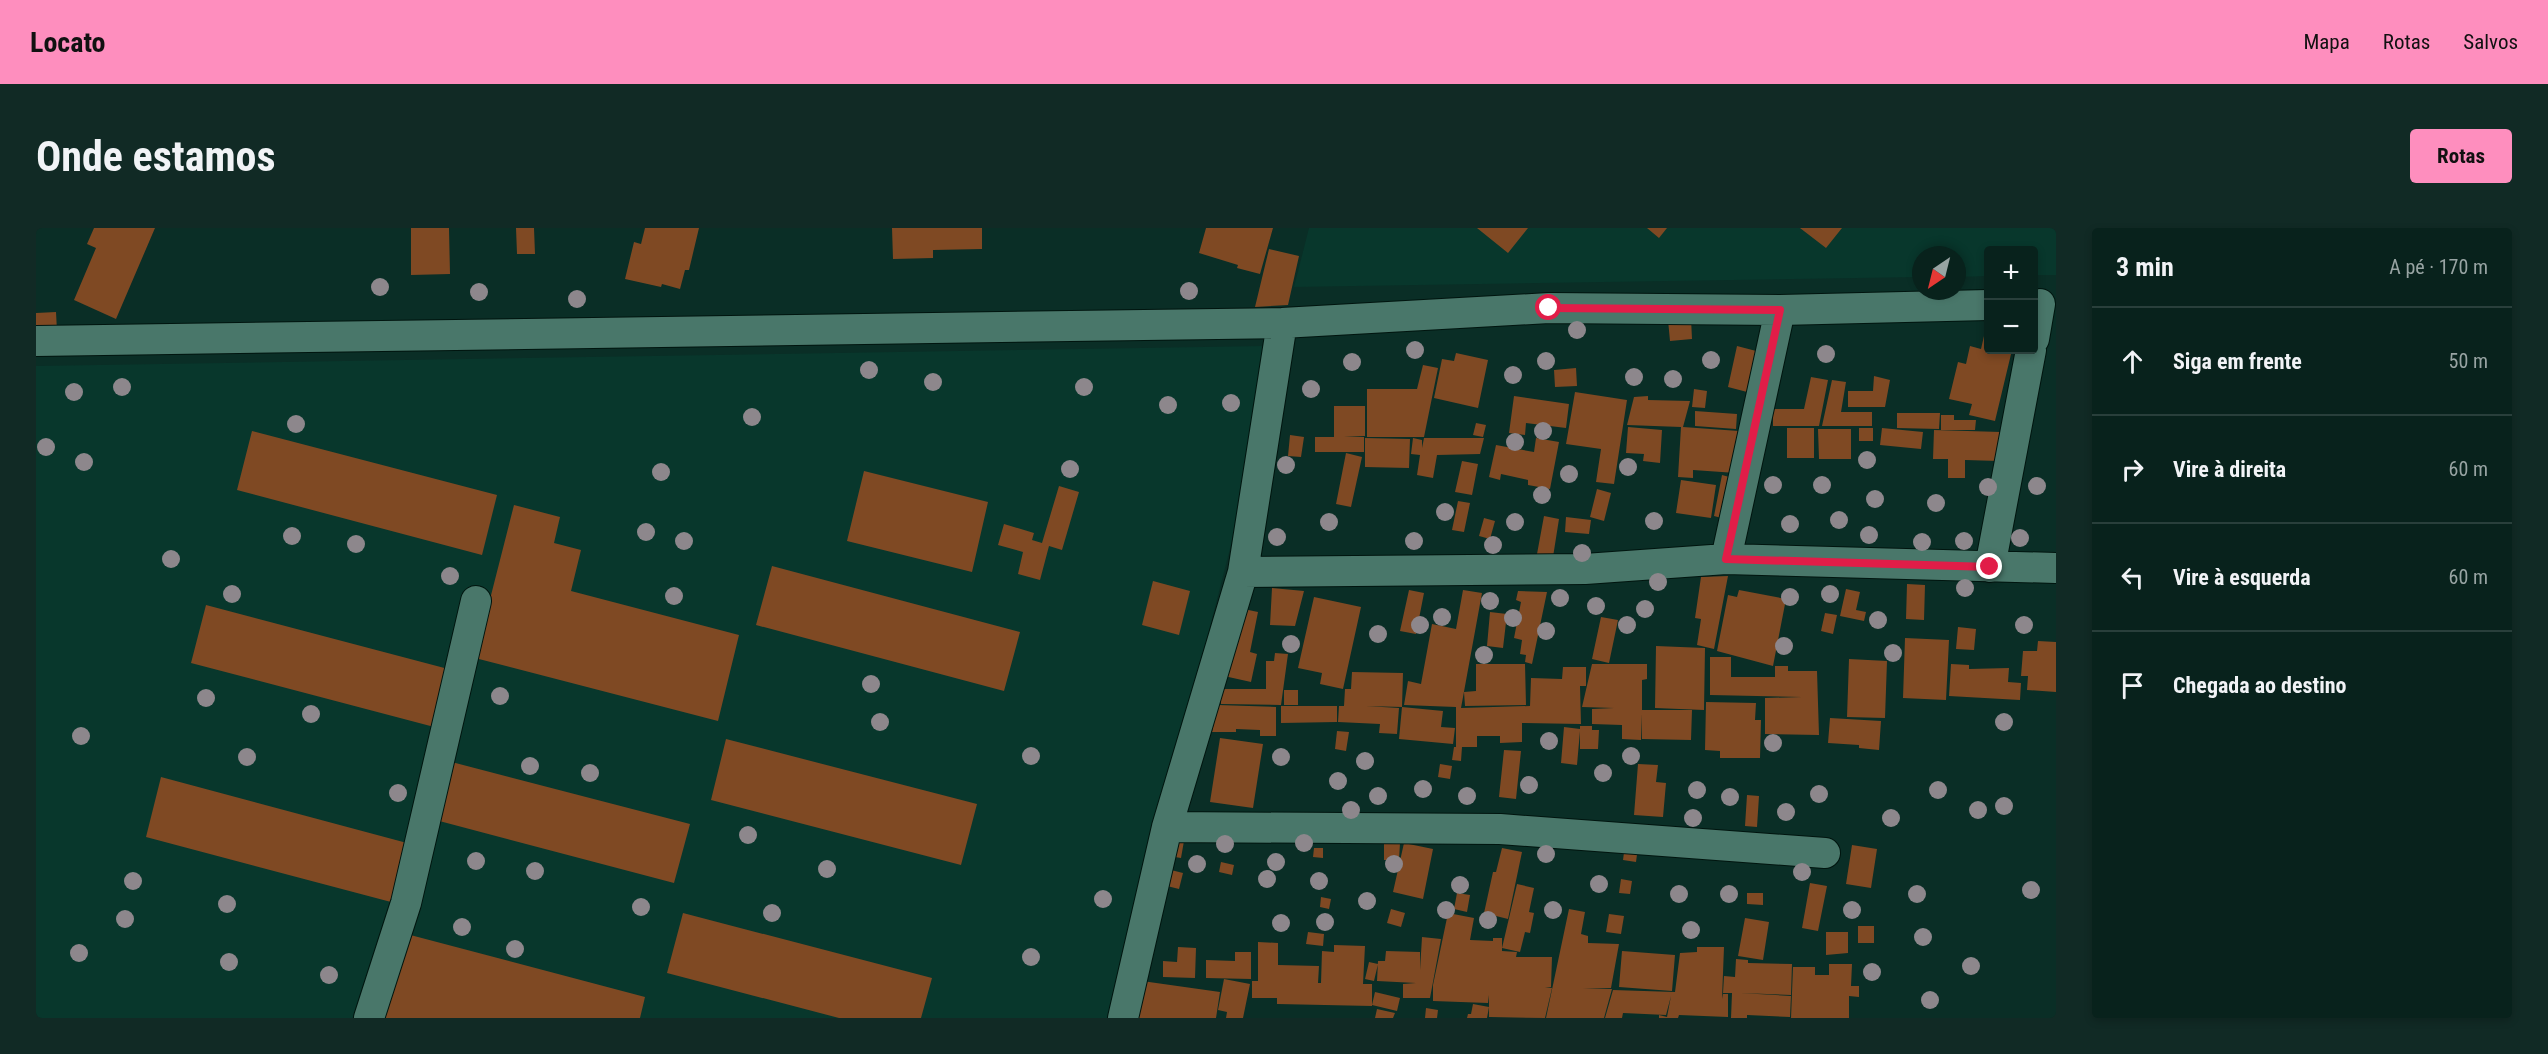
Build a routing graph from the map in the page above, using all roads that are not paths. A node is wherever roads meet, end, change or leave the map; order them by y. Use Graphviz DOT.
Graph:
graph roads {
  1 [pos="2043,304"];
  2 [pos="1984,305"];
  3 [pos="1780,310"];
  4 [pos="1282,323"];
  5 [pos="2038,323"];
  6 [pos="36,341"];
  7 [pos="2030,354"];
  8 [pos="1726,559"];
  9 [pos="1990,567"];
  10 [pos="2056,568"];
  11 [pos="1243,572"];
  12 [pos="476,601"];
  13 [pos="1167,827"];
  14 [pos="1825,853"];
  15 [pos="369,1018"];
  16 [pos="1123,1018"];
  1 -- 5 [label="street"];
  2 -- 3 [label="street"];
  3 -- 4 [label="street"];
  3 -- 8 [label="street"];
  4 -- 6 [label="street"];
  4 -- 11 [label="street"];
  7 -- 9 [label="street"];
  8 -- 9 [label="street"];
  8 -- 11 [label="street"];
  9 -- 10 [label="street"];
  11 -- 13 [label="street"];
  12 -- 15 [label="street"];
  13 -- 14 [label="street"];
  13 -- 16 [label="street"];
}
